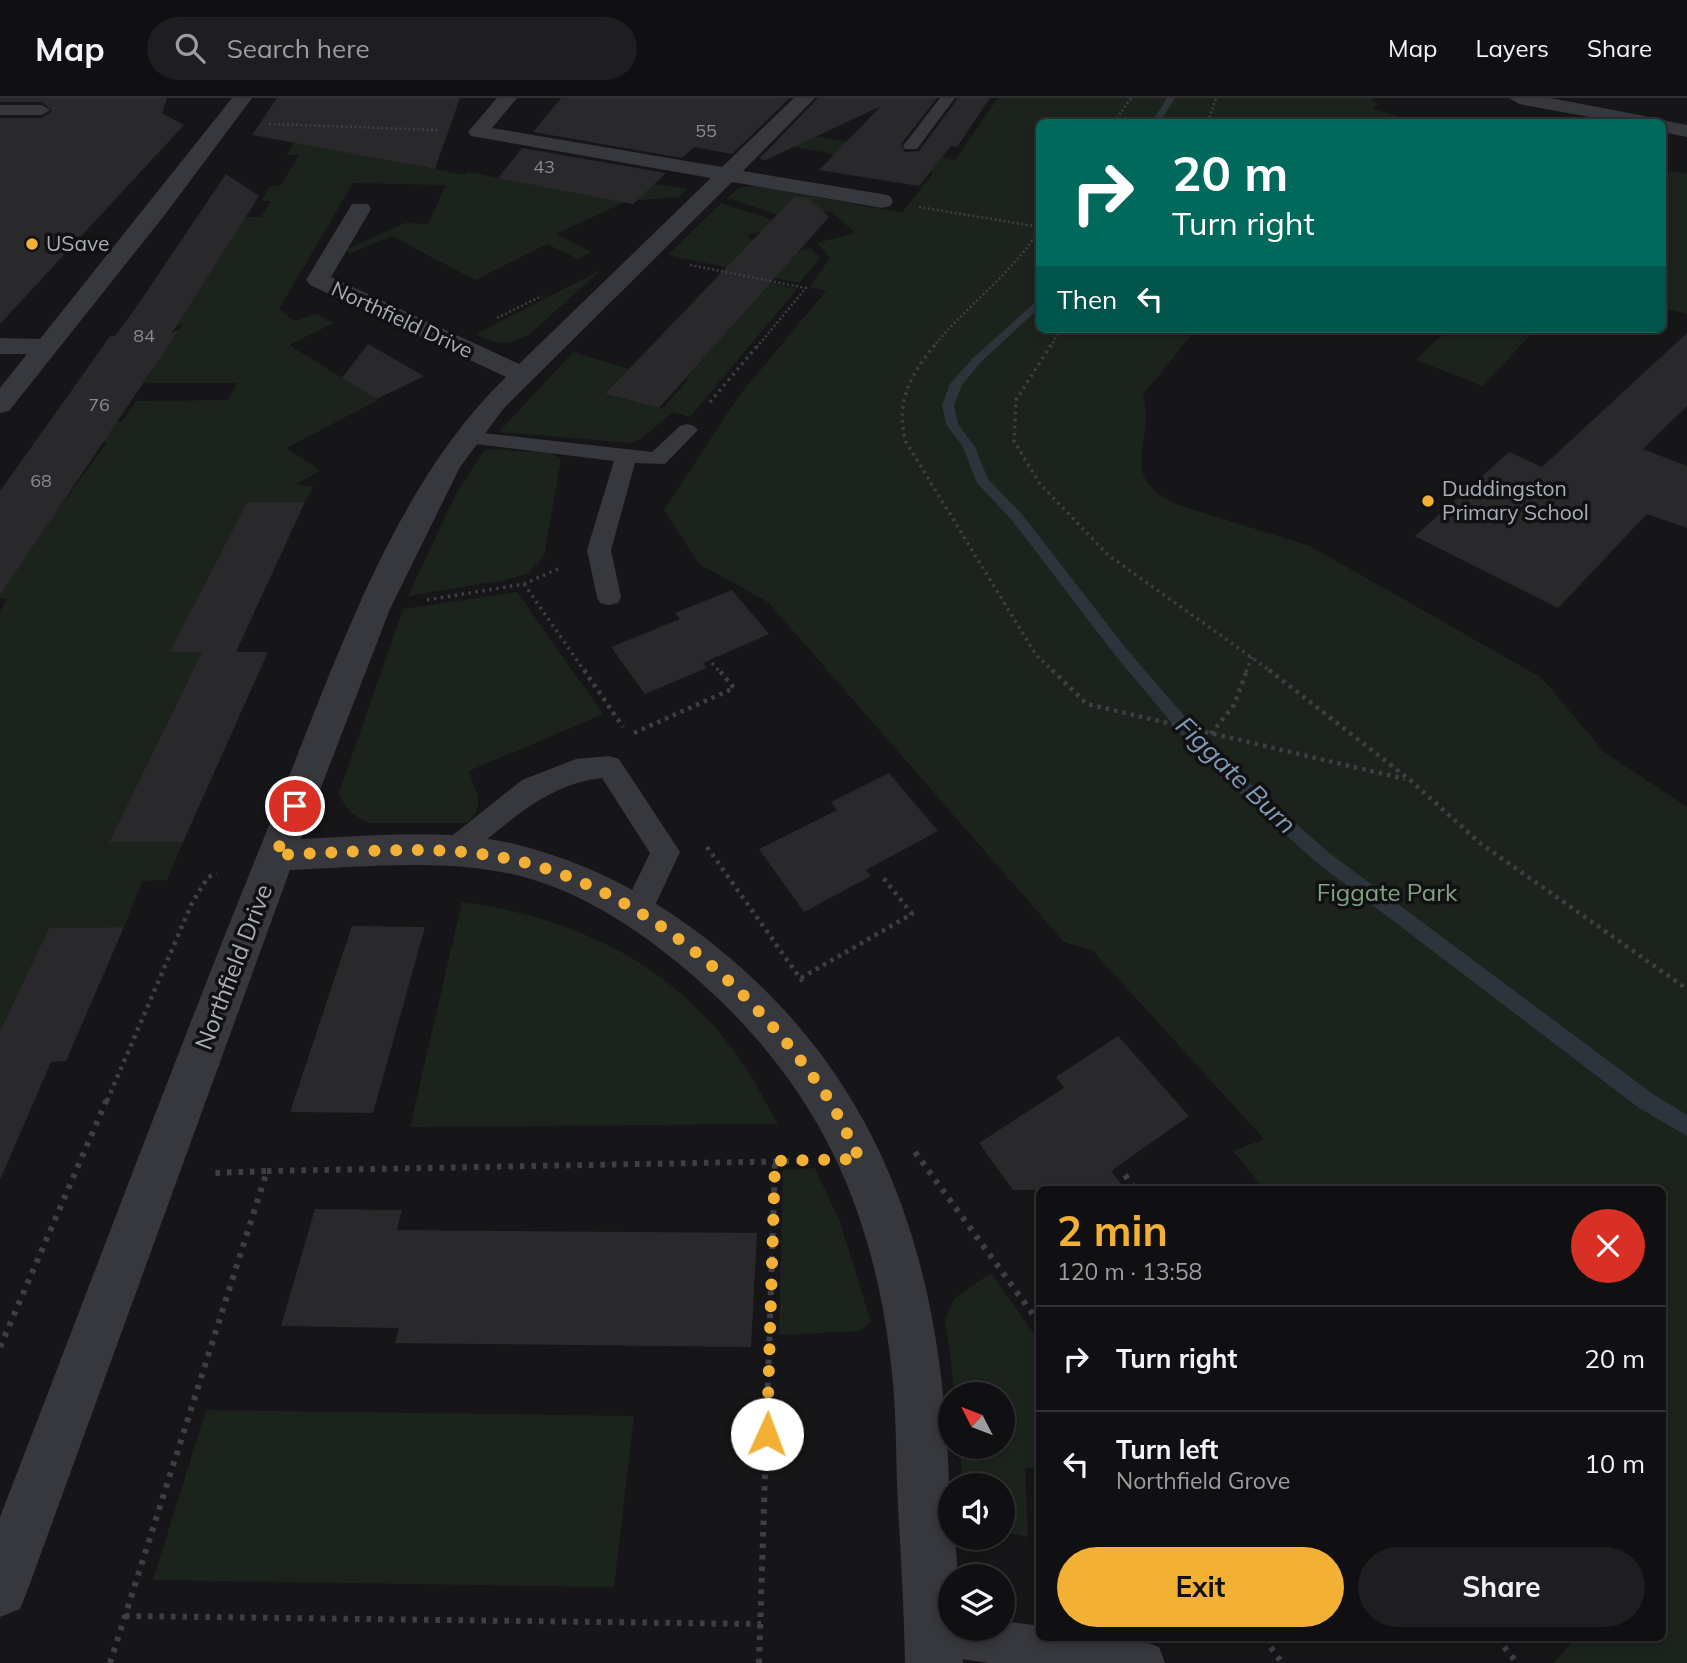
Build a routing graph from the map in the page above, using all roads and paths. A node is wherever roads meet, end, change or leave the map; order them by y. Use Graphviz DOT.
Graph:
graph roads {
  1 [pos="242,98"];
  2 [pos="507,98"];
  3 [pos="805,98"];
  4 [pos="948,98"];
  5 [pos="1131,98"];
  6 [pos="1216,98"];
  7 [pos="1519,98"];
  8 [pos="0,110"];
  9 [pos="42,110"];
  10 [pos="1116,119"];
  11 [pos="1209,119"];
  12 [pos="1629,119"];
  13 [pos="221,123"];
  14 [pos="1666,127"];
  15 [pos="1687,131"];
  16 [pos="478,132"];
  17 [pos="911,146"];
  18 [pos="728,174"];
  19 [pos="882,201"];
  20 [pos="360,209"];
  21 [pos="1036,227"];
  22 [pos="1036,234"];
  23 [pos="689,265"];
  24 [pos="1058,333"];
  25 [pos="0,346"];
  26 [pos="46,347"];
  27 [pos="523,374"];
  28 [pos="0,405"];
  29 [pos="687,430"];
  30 [pos="466,437"];
  31 [pos="627,454"];
  32 [pos="599,550"];
  33 [pos="524,584"];
  34 [pos="609,597"];
  35 [pos="374,609"];
  36 [pos="1252,657"];
  37 [pos="712,663"];
  38 [pos="1211,734"];
  39 [pos="1410,780"];
  40 [pos="706,846"];
  41 [pos="453,851"];
  42 [pos="276,855"];
  43 [pos="881,875"];
  44 [pos="192,903"];
  45 [pos="638,909"];
  46 [pos="801,978"];
  47 [pos="808,989"];
  48 [pos="1687,989"];
  49 [pos="860,1159"];
  50 [pos="775,1161"];
  51 [pos="267,1171"];
  52 [pos="156,1174"];
  53 [pos="1125,1175"];
  54 [pos="1132,1186"];
  55 [pos="1036,1316"];
  56 [pos="0,1348"];
  57 [pos="0,1589"];
  58 [pos="125,1616"];
  59 [pos="761,1624"];
  60 [pos="1267,1641"];
  61 [pos="1499,1641"];
  62 [pos="934,1648"];
  63 [pos="1125,1653"];
  64 [pos="110,1663"];
  65 [pos="759,1663"];
  66 [pos="1282,1663"];
  67 [pos="1517,1663"];
  1 -- 13 [label="street"];
  2 -- 16 [label="street"];
  3 -- 18 [label="street, Northfield Drive"];
  4 -- 17 [label="lane"];
  5 -- 10 [label="path"];
  6 -- 11 [label="path"];
  7 -- 12 [label="street"];
  8 -- 9 [label="lane"];
  13 -- 16 [label="path"];
  13 -- 26 [label="street"];
  14 -- 15 [label="street"];
  16 -- 18 [label="street"];
  18 -- 19 [label="street"];
  18 -- 27 [label="street, Northfield Drive"];
  19 -- 21 [label="path"];
  20 -- 27 [label="street, Northfield Drive"];
  22 -- 38 [label="path"];
  23 -- 29 [label="path"];
  24 -- 36 [label="path"];
  25 -- 26 [label="street"];
  26 -- 28 [label="street"];
  27 -- 30 [label="street, Northfield Drive"];
  29 -- 31 [label="lane"];
  30 -- 31 [label="lane"];
  30 -- 35 [label="street, Northfield Drive"];
  31 -- 32 [label="lane"];
  32 -- 33 [label="path"];
  32 -- 34 [label="lane"];
  33 -- 35 [label="path"];
  33 -- 37 [label="path"];
  35 -- 42 [label="street, Northfield Drive"];
  36 -- 38 [label="path"];
  36 -- 39 [label="path"];
  38 -- 39 [label="path"];
  39 -- 48 [label="path"];
  40 -- 46 [label="path"];
  41 -- 42 [label="street"];
  41 -- 45 [label="street"];
  41 -- 45 [label="lane"];
  42 -- 52 [label="street, Northfield Drive"];
  43 -- 46 [label="path"];
  44 -- 56 [label="path"];
  45 -- 49 [label="street"];
  46 -- 47 [label="path"];
  49 -- 50 [label="path"];
  49 -- 55 [label="path"];
  49 -- 62 [label="street"];
  50 -- 51 [label="path"];
  50 -- 59 [label="path"];
  51 -- 52 [label="path"];
  51 -- 58 [label="path"];
  52 -- 57 [label="street, Northfield Drive"];
  53 -- 54 [label="path"];
  58 -- 59 [label="path"];
  58 -- 64 [label="path"];
  59 -- 65 [label="path"];
  60 -- 66 [label="path"];
  61 -- 67 [label="path"];
  62 -- 63 [label="lane"];
}
